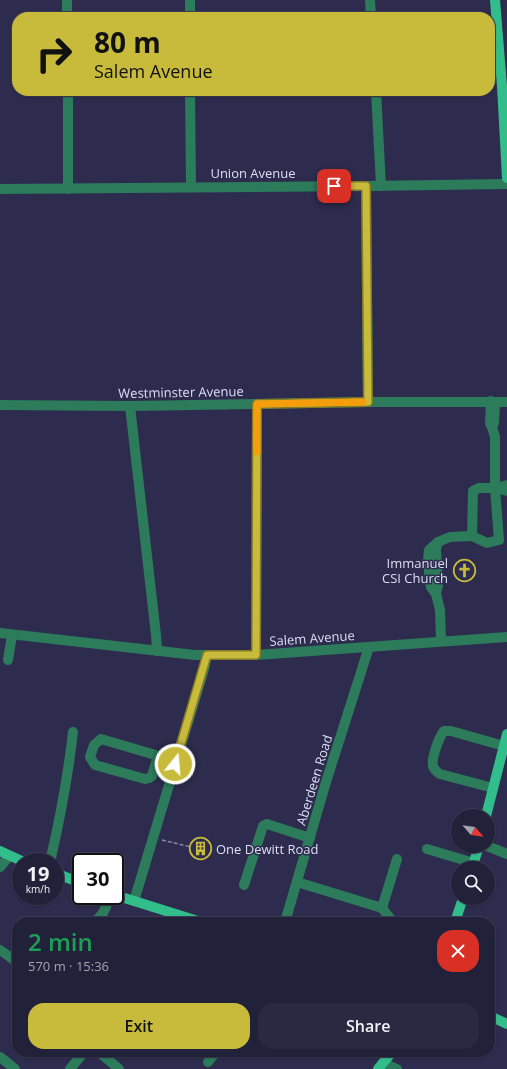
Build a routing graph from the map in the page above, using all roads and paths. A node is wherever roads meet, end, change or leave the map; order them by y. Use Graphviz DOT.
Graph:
graph roads {
  1 [pos="67,0"];
  2 [pos="190,0"];
  3 [pos="370,0"];
  4 [pos="495,0"];
  5 [pos="67,12"];
  6 [pos="190,12"];
  7 [pos="371,12"];
  8 [pos="505,86"];
  9 [pos="68,96"];
  10 [pos="190,96"];
  11 [pos="376,96"];
  12 [pos="507,178"];
  13 [pos="507,184"];
  14 [pos="366,186"];
  15 [pos="381,186"];
  16 [pos="191,187"];
  17 [pos="0,188"];
  18 [pos="68,189"];
  19 [pos="368,402"];
  20 [pos="493,402"];
  21 [pos="507,402"];
  22 [pos="257,404"];
  23 [pos="0,405"];
  24 [pos="130,406"];
  25 [pos="507,485"];
  26 [pos="495,488"];
  27 [pos="507,491"];
  28 [pos="472,536"];
  29 [pos="0,633"];
  30 [pos="12,634"];
  31 [pos="507,636"];
  32 [pos="441,642"];
  33 [pos="369,647"];
  34 [pos="157,651"];
  35 [pos="207,655"];
  36 [pos="256,655"];
  37 [pos="8,660"];
  38 [pos="73,732"];
  39 [pos="507,734"];
  40 [pos="504,746"];
  41 [pos="158,756"];
  42 [pos="176,761"];
  43 [pos="493,788"];
  44 [pos="488,809"];
  45 [pos="310,838"];
  46 [pos="160,840"];
  47 [pos="191,847"];
  48 [pos="427,849"];
  49 [pos="495,849"];
  50 [pos="52,853"];
  51 [pos="5,854"];
  52 [pos="507,854"];
  53 [pos="398,859"];
  54 [pos="462,861"];
  55 [pos="0,867"];
  56 [pos="297,882"];
  57 [pos="244,885"];
  58 [pos="124,898"];
  59 [pos="134,901"];
  60 [pos="106,905"];
  61 [pos="461,905"];
  62 [pos="382,908"];
  63 [pos="99,917"];
  64 [pos="184,917"];
  65 [pos="286,917"];
  66 [pos="389,917"];
  67 [pos="457,917"];
  68 [pos="0,950"];
  69 [pos="12,958"];
  70 [pos="495,1018"];
  71 [pos="507,1024"];
  72 [pos="0,1057"];
  73 [pos="80,1057"];
  74 [pos="105,1057"];
  75 [pos="212,1057"];
  76 [pos="388,1057"];
  77 [pos="208,1062"];
  78 [pos="380,1067"];
  79 [pos="16,1069"];
  80 [pos="70,1069"];
  81 [pos="120,1069"];
  82 [pos="397,1069"];
  1 -- 5 [label="street"];
  2 -- 6 [label="street"];
  3 -- 7 [label="street"];
  4 -- 8 [label="main road"];
  8 -- 12 [label="main road"];
  9 -- 18 [label="street"];
  10 -- 16 [label="street"];
  11 -- 15 [label="street"];
  13 -- 15 [label="street, Union Avenue"];
  14 -- 15 [label="street, Union Avenue"];
  14 -- 16 [label="street, Union Avenue"];
  14 -- 19 [label="street"];
  16 -- 18 [label="street, Union Avenue"];
  17 -- 18 [label="street, Union Avenue"];
  19 -- 20 [label="street, Westminster Avenue"];
  19 -- 22 [label="street, Westminster Avenue"];
  20 -- 21 [label="street, Westminster Avenue"];
  20 -- 26 [label="street"];
  22 -- 24 [label="street, Westminster Avenue"];
  22 -- 36 [label="street"];
  23 -- 24 [label="street, Westminster Avenue"];
  24 -- 34 [label="street"];
  25 -- 26 [label="street"];
  26 -- 27 [label="street"];
  26 -- 28 [label="street"];
  26 -- 28 [label="street"];
  28 -- 32 [label="street"];
  29 -- 30 [label="street, Salem Avenue"];
  30 -- 34 [label="street, Salem Avenue"];
  30 -- 37 [label="street"];
  31 -- 32 [label="street, Salem Avenue"];
  32 -- 33 [label="street, Salem Avenue"];
  33 -- 36 [label="street, Salem Avenue"];
  33 -- 45 [label="street, Aberdeen Road"];
  34 -- 35 [label="street, Salem Avenue"];
  35 -- 36 [label="street, Salem Avenue"];
  35 -- 42 [label="street"];
  38 -- 50 [label="street"];
  39 -- 40 [label="main road"];
  40 -- 43 [label="main road"];
  40 -- 43 [label="street"];
  41 -- 41 [label="street"];
  41 -- 42 [label="street"];
  42 -- 59 [label="street"];
  43 -- 44 [label="main road"];
  45 -- 56 [label="street, Aberdeen Road"];
  45 -- 57 [label="street"];
  46 -- 47 [label="path"];
  48 -- 54 [label="street"];
  49 -- 52 [label="street"];
  51 -- 55 [label="street"];
  53 -- 62 [label="street"];
  56 -- 62 [label="street"];
  56 -- 65 [label="street, Aberdeen Road"];
  58 -- 59 [label="main road"];
  59 -- 64 [label="main road"];
  60 -- 63 [label="street"];
  61 -- 67 [label="main road"];
  62 -- 66 [label="street"];
  68 -- 69 [label="street"];
  70 -- 71 [label="main road"];
  72 -- 79 [label="street"];
  73 -- 80 [label="street"];
  74 -- 81 [label="street"];
  75 -- 77 [label="street"];
  76 -- 78 [label="main road"];
  78 -- 82 [label="street"];
}
